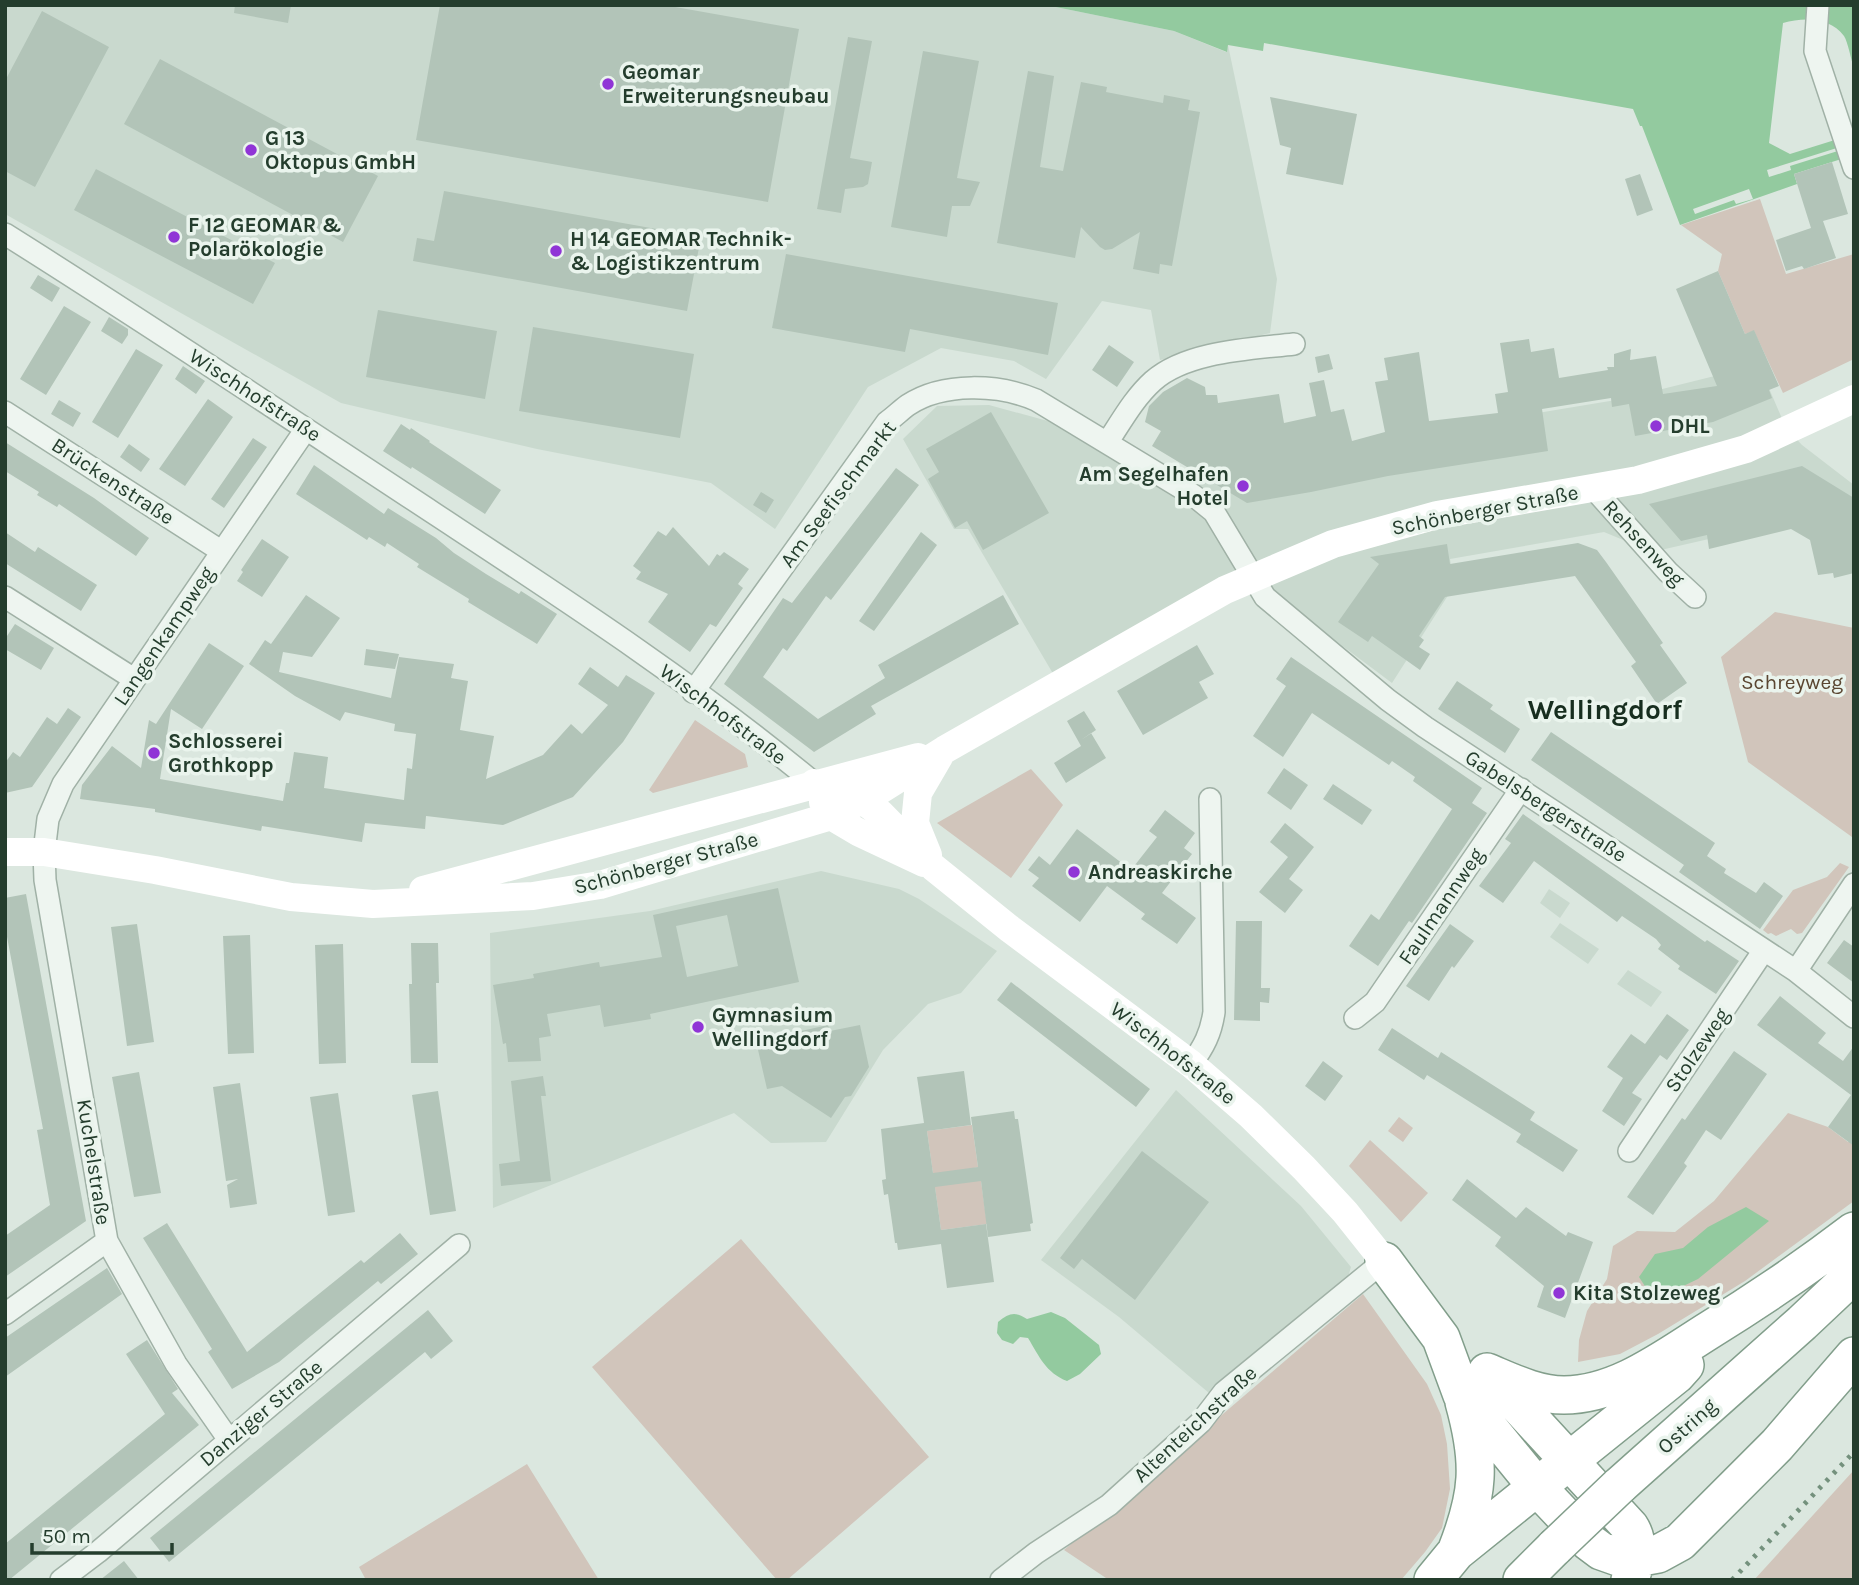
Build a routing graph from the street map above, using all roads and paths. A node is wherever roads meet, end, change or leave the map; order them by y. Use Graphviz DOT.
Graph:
graph roads {
  1 [pos="1816,13"];
  2 [pos="1852,163"];
  3 [pos="5,234"];
  4 [pos="1294,344"];
  5 [pos="1854,399"];
  6 [pos="5,412"];
  7 [pos="306,429"];
  8 [pos="1107,443"];
  9 [pos="1594,489"];
  10 [pos="221,551"];
  11 [pos="1252,578"];
  12 [pos="5,597"];
  13 [pos="1695,597"];
  14 [pos="134,679"];
  15 [pos="694,691"];
  16 [pos="944,750"];
  17 [pos="814,783"];
  18 [pos="1521,789"];
  19 [pos="861,799"];
  20 [pos="1210,799"];
  21 [pos="831,816"];
  22 [pos="5,852"];
  23 [pos="44,852"];
  24 [pos="933,867"];
  25 [pos="1854,884"];
  26 [pos="373,904"];
  27 [pos="1764,950"];
  28 [pos="1796,971"];
  29 [pos="1854,1017"];
  30 [pos="1355,1018"];
  31 [pos="1191,1063"];
  32 [pos="1629,1151"];
  33 [pos="1854,1231"];
  34 [pos="107,1241"];
  35 [pos="459,1245"];
  36 [pos="1384,1261"];
  37 [pos="1854,1274"];
  38 [pos="1854,1307"];
  39 [pos="5,1314"];
  40 [pos="1729,1318"];
  41 [pos="1854,1356"];
  42 [pos="1475,1383"];
  43 [pos="229,1440"];
  44 [pos="1568,1460"];
  45 [pos="1537,1487"];
  46 [pos="1628,1496"];
  47 [pos="1456,1552"];
  48 [pos="1562,1564"];
  49 [pos="1633,1569"];
  50 [pos="61,1580"];
  51 [pos="1001,1580"];
  52 [pos="1433,1580"];
  53 [pos="1522,1580"];
  1 -- 2 [label="street"];
  3 -- 7 [label="street, Wischhofstraße"];
  4 -- 8 [label="street"];
  5 -- 9 [label="main road, Schönberger Straße"];
  6 -- 10 [label="street, Brückenstraße"];
  7 -- 10 [label="street, Langenkampweg"];
  7 -- 15 [label="street, Wischhofstraße"];
  8 -- 11 [label="street, Am Seefischmarkt"];
  8 -- 15 [label="street, Am Seefischmarkt"];
  9 -- 11 [label="main road, Schönberger Straße"];
  9 -- 13 [label="street, Rehsenweg"];
  10 -- 14 [label="street, Langenkampweg"];
  11 -- 16 [label="main road, Schönberger Straße"];
  11 -- 18 [label="street, Gabelsbergerstraße"];
  12 -- 14 [label="street"];
  14 -- 23 [label="street, Langenkampweg"];
  15 -- 17 [label="street, Wischhofstraße"];
  16 -- 17 [label="main road, Schönberger Straße"];
  16 -- 19 [label="main road, Schönberger Straße"];
  16 -- 24 [label="main road, Schönberger Straße"];
  17 -- 19 [label="main road, Wischhofstraße"];
  17 -- 21 [label="main road"];
  17 -- 26 [label="main road, Schönberger Straße"];
  18 -- 27 [label="street, Gabelsbergerstraße"];
  18 -- 30 [label="street, Faulmannweg"];
  19 -- 21 [label="main road, Schönberger Straße"];
  19 -- 24 [label="main road, Wischhofstraße"];
  20 -- 31 [label="street"];
  21 -- 24 [label="main road"];
  21 -- 26 [label="main road, Schönberger Straße"];
  22 -- 23 [label="main road, Schönberger Straße"];
  23 -- 26 [label="main road, Schönberger Straße"];
  23 -- 34 [label="street, Kuchelstraße"];
  24 -- 31 [label="main road, Wischhofstraße"];
  25 -- 28 [label="street"];
  27 -- 28 [label="street, Gabelsbergerstraße"];
  27 -- 32 [label="street, Stolzeweg"];
  28 -- 29 [label="street, Gabelsbergerstraße"];
  31 -- 36 [label="main road, Wischhofstraße"];
  33 -- 40 [label="highway"];
  34 -- 39 [label="street"];
  34 -- 43 [label="street, Kuchelstraße"];
  35 -- 43 [label="street, Danziger Straße"];
  36 -- 42 [label="highway"];
  36 -- 51 [label="street, Altenteichstraße"];
  37 -- 46 [label="highway, Ostring"];
  38 -- 46 [label="highway, Ostring"];
  40 -- 42 [label="highway"];
  40 -- 44 [label="highway"];
  41 -- 49 [label="highway"];
  42 -- 44 [label="highway"];
  42 -- 45 [label="highway"];
  42 -- 47 [label="highway"];
  43 -- 50 [label="street, Danziger Straße"];
  44 -- 45 [label="highway"];
  44 -- 49 [label="highway"];
  45 -- 47 [label="highway"];
  45 -- 49 [label="highway"];
  46 -- 48 [label="highway, Ostring"];
  47 -- 52 [label="highway"];
  48 -- 53 [label="highway, Ostring"];
}
